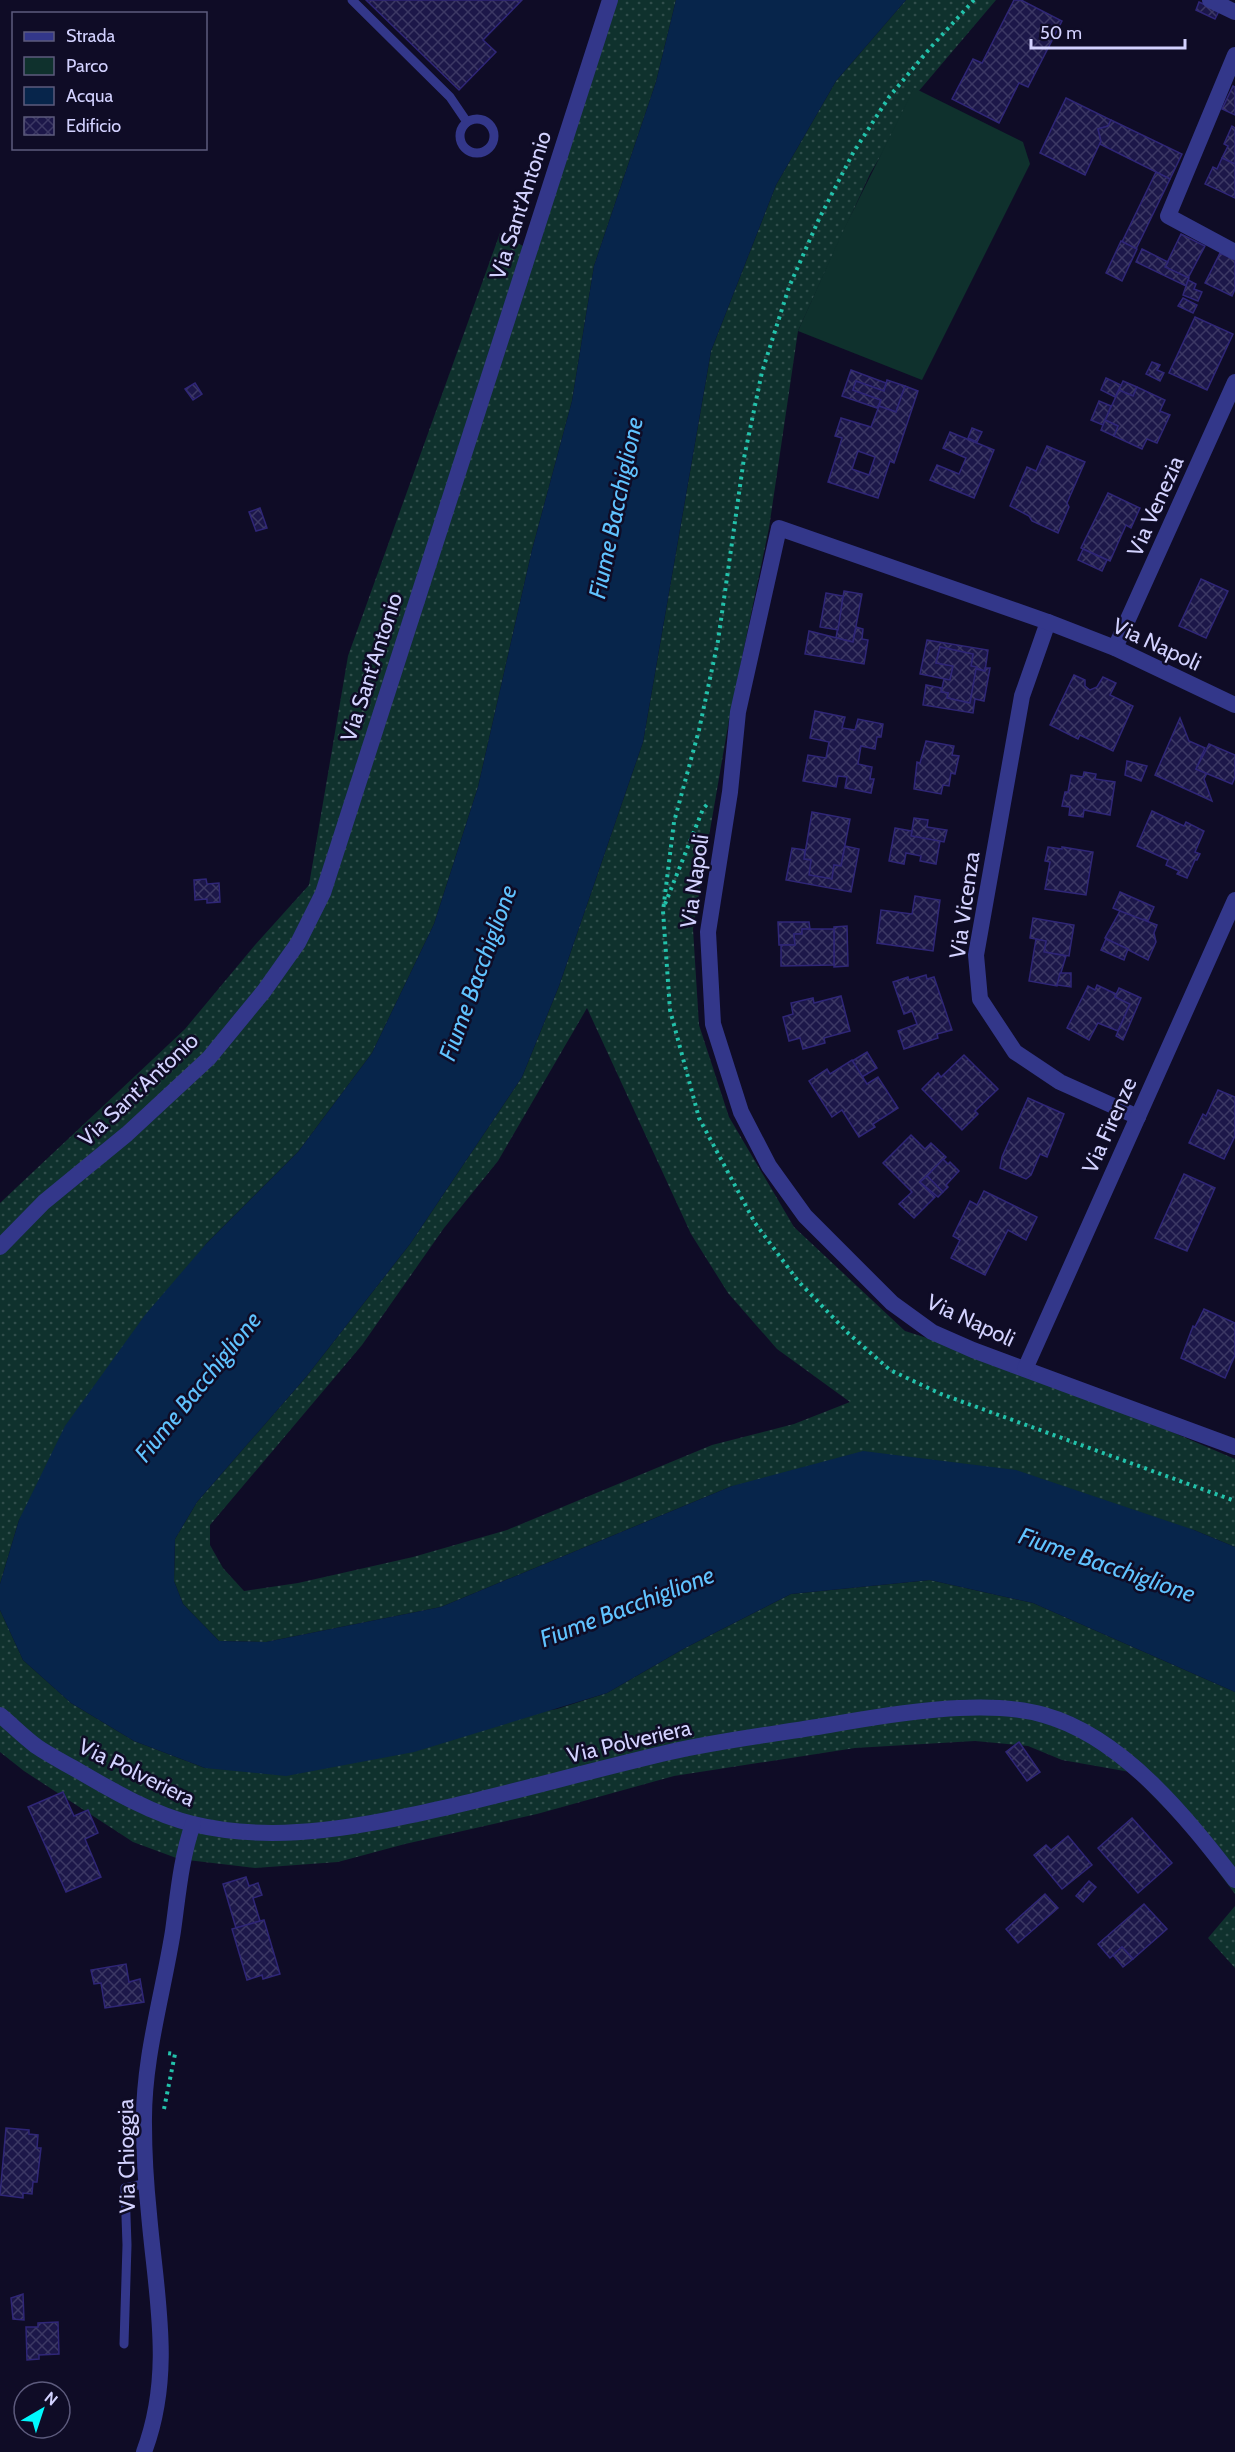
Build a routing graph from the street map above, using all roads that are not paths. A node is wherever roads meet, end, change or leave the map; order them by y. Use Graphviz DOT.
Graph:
graph roads {
  1 [pos="352,0"];
  2 [pos="609,0"];
  3 [pos="1210,0"];
  4 [pos="1235,12"];
  5 [pos="1235,55"];
  6 [pos="467,122"];
  7 [pos="1235,252"];
  8 [pos="1235,382"];
  9 [pos="1048,622"];
  10 [pos="1115,648"];
  11 [pos="1235,705"];
  12 [pos="1235,900"];
  13 [pos="1138,1117"];
  14 [pos="1,1244"];
  15 [pos="1025,1369"];
  16 [pos="1235,1447"];
  17 [pos="0,1715"];
  18 [pos="193,1824"];
  19 [pos="1235,1880"];
  20 [pos="147,2183"];
  21 [pos="124,2344"];
  22 [pos="144,2452"];
  1 -- 6 [label="lane"];
  2 -- 14 [label="street, Via Sant'Antonio"];
  3 -- 4 [label="street"];
  5 -- 7 [label="street"];
  8 -- 10 [label="street, Via Venezia"];
  9 -- 10 [label="street, Via Napoli"];
  9 -- 13 [label="street, Via Vicenza"];
  9 -- 15 [label="street, Via Napoli"];
  10 -- 11 [label="street, Via Napoli"];
  12 -- 13 [label="street, Via Firenze"];
  13 -- 15 [label="street, Via Firenze"];
  15 -- 16 [label="street, Via Napoli"];
  17 -- 18 [label="street, Via Polveriera"];
  18 -- 19 [label="street, Via Polveriera"];
  18 -- 20 [label="street, Via Chioggia"];
  20 -- 21 [label="lane"];
  20 -- 22 [label="street, Via Chioggia"];
}
